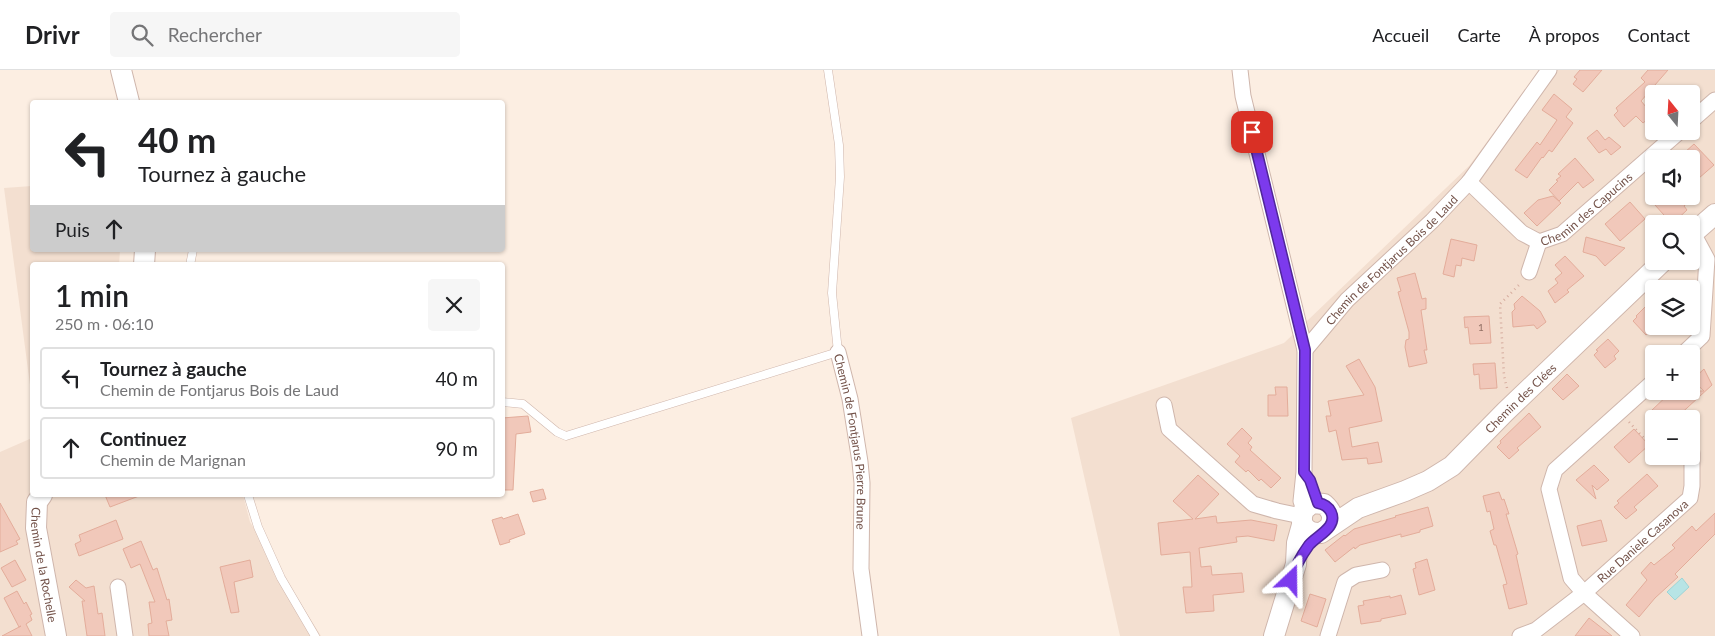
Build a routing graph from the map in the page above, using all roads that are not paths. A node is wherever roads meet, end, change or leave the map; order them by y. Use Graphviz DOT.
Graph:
graph roads {
  1 [pos="121,70"];
  2 [pos="828,70"];
  3 [pos="1240,70"];
  4 [pos="1549,70"];
  5 [pos="128,100"];
  6 [pos="1715,100"];
  7 [pos="1700,113"];
  8 [pos="1670,140"];
  9 [pos="1469,182"];
  10 [pos="1715,214"];
  11 [pos="1700,227"];
  12 [pos="1539,242"];
  13 [pos="1700,247"];
  14 [pos="1654,270"];
  15 [pos="1529,272"];
  16 [pos="1692,345"];
  17 [pos="1305,350"];
  18 [pos="838,352"];
  19 [pos="1645,389"];
  20 [pos="505,402"];
  21 [pos="1164,405"];
  22 [pos="1692,465"];
  23 [pos="41,497"];
  24 [pos="249,497"];
  25 [pos="1315,517"];
  26 [pos="1382,570"];
  27 [pos="118,587"];
  28 [pos="1584,593"];
  29 [pos="56,636"];
  30 [pos="125,636"];
  31 [pos="315,636"];
  32 [pos="870,636"];
  33 [pos="1274,636"];
  34 [pos="1328,636"];
  35 [pos="1520,636"];
  36 [pos="1632,636"];
  1 -- 5 [label="street"];
  2 -- 18 [label="lane, Chemin de Fontjarus Pierre Brune"];
  3 -- 17 [label="street"];
  4 -- 9 [label="street, Chemin de Fontjarus Bois de Laud"];
  6 -- 7 [label="street"];
  8 -- 12 [label="street, Chemin des Capucins"];
  9 -- 12 [label="street, Chemin des Capucins"];
  9 -- 17 [label="street, Chemin de Fontjarus Bois de Laud"];
  10 -- 11 [label="street"];
  12 -- 15 [label="street"];
  13 -- 16 [label="street"];
  14 -- 25 [label="street, Chemin des Clées"];
  17 -- 25 [label="street"];
  18 -- 20 [label="lane"];
  18 -- 32 [label="street, Chemin de Fontjarus Pierre Brune"];
  19 -- 28 [label="street"];
  21 -- 25 [label="street"];
  22 -- 28 [label="street, Rue Daniele Casanova"];
  23 -- 29 [label="street, Chemin de la Rochelle"];
  24 -- 31 [label="lane"];
  25 -- 33 [label="street"];
  26 -- 34 [label="street"];
  27 -- 30 [label="street"];
  28 -- 35 [label="street, Rue Daniele Casanova"];
  28 -- 36 [label="street"];
}
